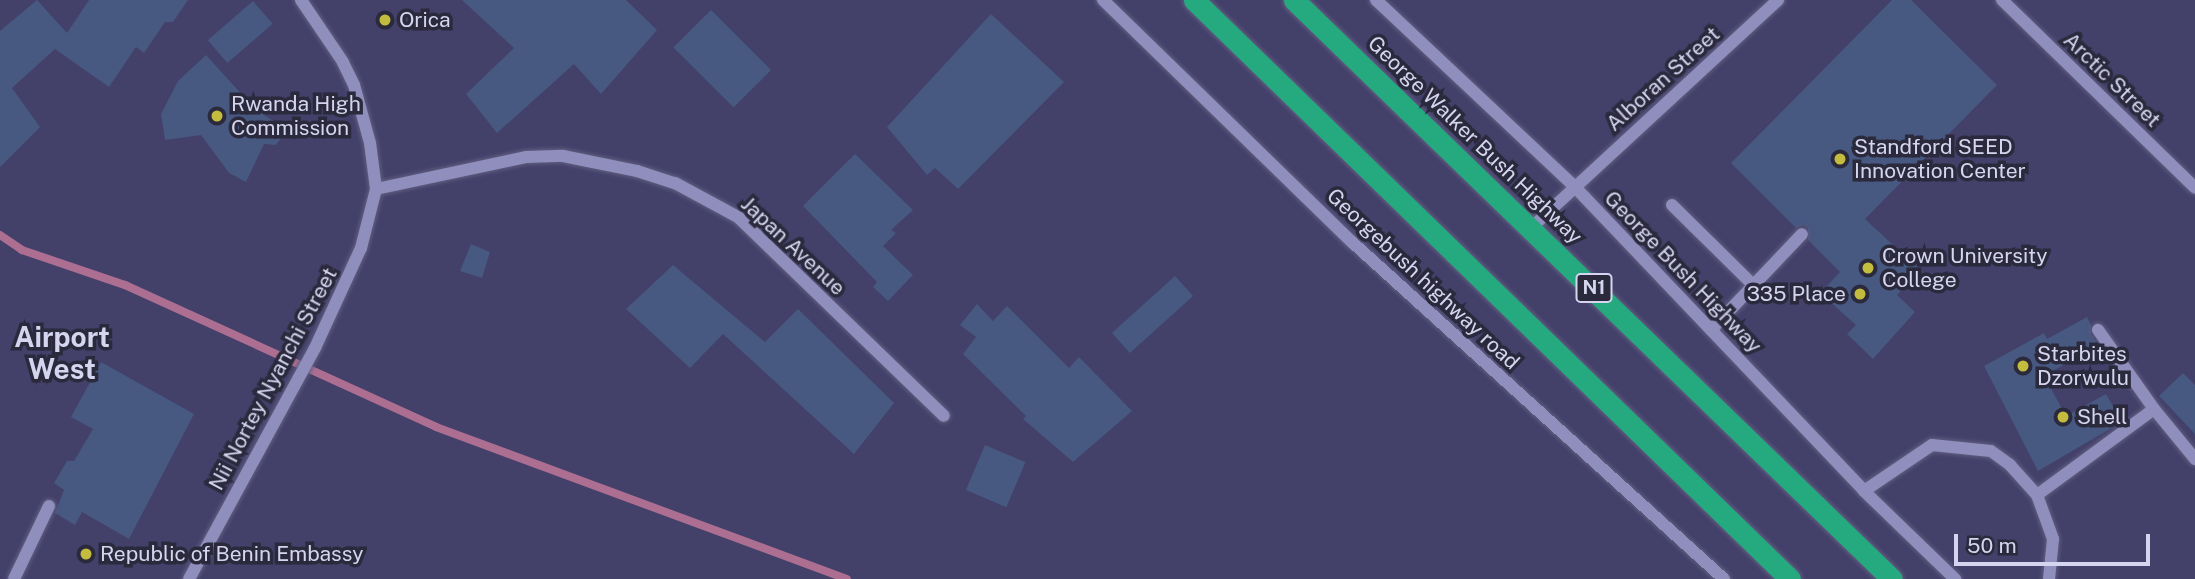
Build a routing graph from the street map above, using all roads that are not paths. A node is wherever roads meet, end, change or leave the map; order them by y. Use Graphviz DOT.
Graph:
graph roads {
  1 [pos="301,0"];
  2 [pos="1103,0"];
  3 [pos="1194,0"];
  4 [pos="1294,0"];
  5 [pos="1376,0"];
  6 [pos="1778,0"];
  7 [pos="2002,0"];
  8 [pos="1574,186"];
  9 [pos="2195,188"];
  10 [pos="376,190"];
  11 [pos="1672,205"];
  12 [pos="1532,227"];
  13 [pos="1802,234"];
  14 [pos="1754,285"];
  15 [pos="1711,330"];
  16 [pos="2098,330"];
  17 [pos="2154,409"];
  18 [pos="944,416"];
  19 [pos="2195,459"];
  20 [pos="1864,491"];
  21 [pos="2037,495"];
  22 [pos="49,506"];
  23 [pos="14,579"];
  24 [pos="189,579"];
  25 [pos="1724,579"];
  26 [pos="1790,579"];
  27 [pos="1892,579"];
  28 [pos="1955,579"];
  29 [pos="2049,579"];
  1 -- 10 [label="street, Nii Nortey Nyanchi Street"];
  2 -- 25 [label="street, Georgebush highway road"];
  3 -- 26 [label="highway"];
  4 -- 12 [label="highway, George Walker Bush Highway / N1"];
  5 -- 8 [label="street, George Bush Highway"];
  6 -- 8 [label="street, Alboran Street"];
  7 -- 9 [label="street, Arctic Street"];
  8 -- 12 [label="street, Alboran Street"];
  8 -- 15 [label="street, George Bush Highway"];
  10 -- 18 [label="street, Japan Avenue"];
  10 -- 24 [label="street, Nii Nortey Nyanchi Street"];
  11 -- 14 [label="street"];
  12 -- 27 [label="highway, George Walker Bush Highway / N1"];
  13 -- 14 [label="street"];
  14 -- 15 [label="street"];
  15 -- 20 [label="street, George Bush Highway"];
  16 -- 17 [label="street"];
  17 -- 19 [label="street"];
  17 -- 21 [label="street"];
  20 -- 21 [label="street"];
  20 -- 28 [label="street, George Bush Highway"];
  21 -- 29 [label="street"];
  22 -- 23 [label="street"];
}
